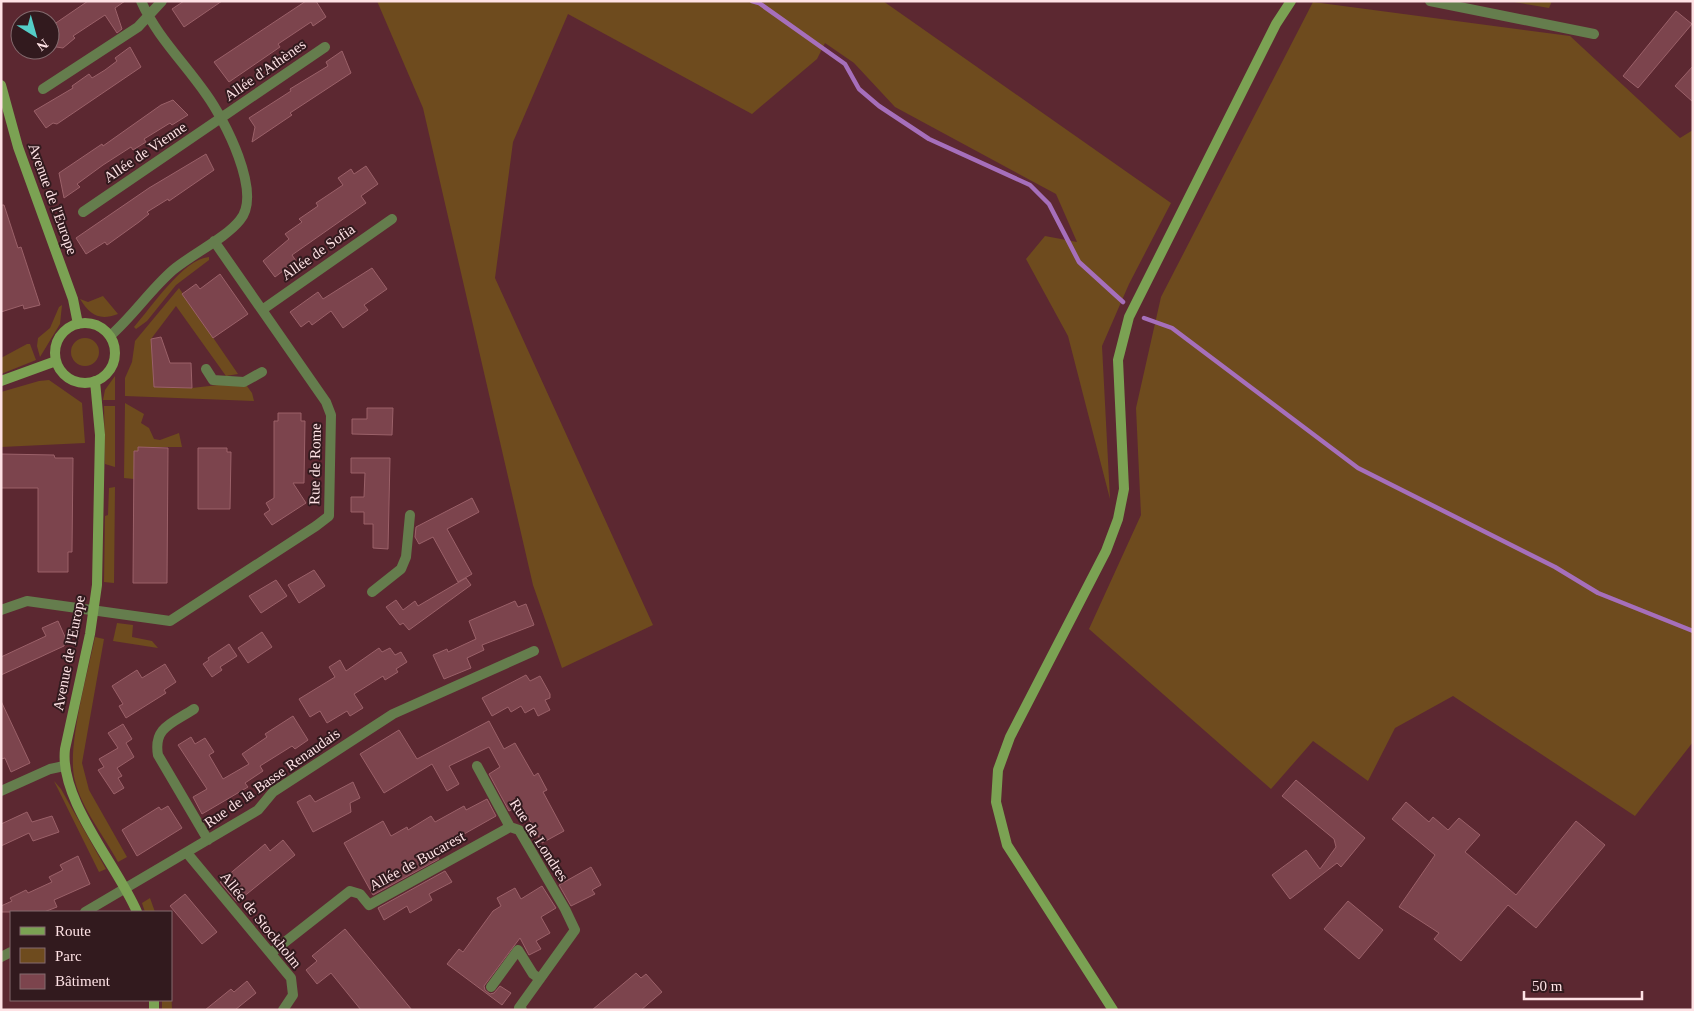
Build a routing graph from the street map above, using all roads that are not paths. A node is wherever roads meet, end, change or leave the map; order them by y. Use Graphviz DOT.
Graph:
graph roads {
  1 [pos="141,1"];
  2 [pos="162,1"];
  3 [pos="1291,1"];
  4 [pos="1430,1"];
  5 [pos="148,17"];
  6 [pos="1594,34"];
  7 [pos="325,47"];
  8 [pos="1,85"];
  9 [pos="43,89"];
  10 [pos="223,118"];
  11 [pos="83,212"];
  12 [pos="392,219"];
  13 [pos="214,241"];
  14 [pos="262,310"];
  15 [pos="78,324"];
  16 [pos="110,336"];
  17 [pos="56,361"];
  18 [pos="206,369"];
  19 [pos="262,372"];
  20 [pos="1,381"];
  21 [pos="95,381"];
  22 [pos="410,515"];
  23 [pos="372,592"];
  24 [pos="94,609"];
  25 [pos="1,610"];
  26 [pos="534,651"];
  27 [pos="194,709"];
  28 [pos="64,766"];
  29 [pos="477,766"];
  30 [pos="1,791"];
  31 [pos="510,827"];
  32 [pos="208,840"];
  33 [pos="187,853"];
  34 [pos="125,888"];
  35 [pos="87,911"];
  36 [pos="136,911"];
  37 [pos="271,953"];
  38 [pos="540,979"];
  39 [pos="490,987"];
  40 [pos="283,1010"];
  41 [pos="522,1010"];
  42 [pos="1113,1010"];
  1 -- 5 [label="street"];
  2 -- 5 [label="street"];
  3 -- 42 [label="street"];
  4 -- 6 [label="street"];
  5 -- 9 [label="street"];
  5 -- 10 [label="street"];
  7 -- 10 [label="street, Allée d'Athènes"];
  8 -- 15 [label="street, Avenue de l'Europe"];
  10 -- 11 [label="street, Allée de Vienne"];
  10 -- 13 [label="street"];
  12 -- 14 [label="street, Allée de Sofia"];
  13 -- 14 [label="street, Rue de Rome"];
  13 -- 16 [label="street"];
  14 -- 24 [label="street, Rue de Rome"];
  15 -- 16 [label="street"];
  15 -- 17 [label="street"];
  16 -- 21 [label="street"];
  17 -- 20 [label="street"];
  17 -- 21 [label="street"];
  18 -- 19 [label="street"];
  21 -- 24 [label="street, Avenue de l'Europe"];
  22 -- 23 [label="street"];
  24 -- 25 [label="street"];
  24 -- 28 [label="street, Avenue de l'Europe"];
  26 -- 32 [label="street, Rue de la Basse Renaudais"];
  27 -- 32 [label="street"];
  28 -- 30 [label="street"];
  28 -- 34 [label="street, Avenue de l'Europe"];
  29 -- 31 [label="street, Rue de Londres"];
  31 -- 37 [label="street, Allée de Bucarest"];
  31 -- 38 [label="street, Rue de Londres"];
  32 -- 33 [label="street, Rue de la Basse Renaudais"];
  33 -- 34 [label="street, Rue de la Basse Renaudais"];
  33 -- 37 [label="street, Allée de Stockholm"];
  34 -- 35 [label="street, Rue de la Basse Renaudais"];
  34 -- 36 [label="street, Avenue de l'Europe"];
  37 -- 40 [label="street, Allée de Stockholm"];
  38 -- 39 [label="street"];
  38 -- 41 [label="street, Rue de Londres"];
}
